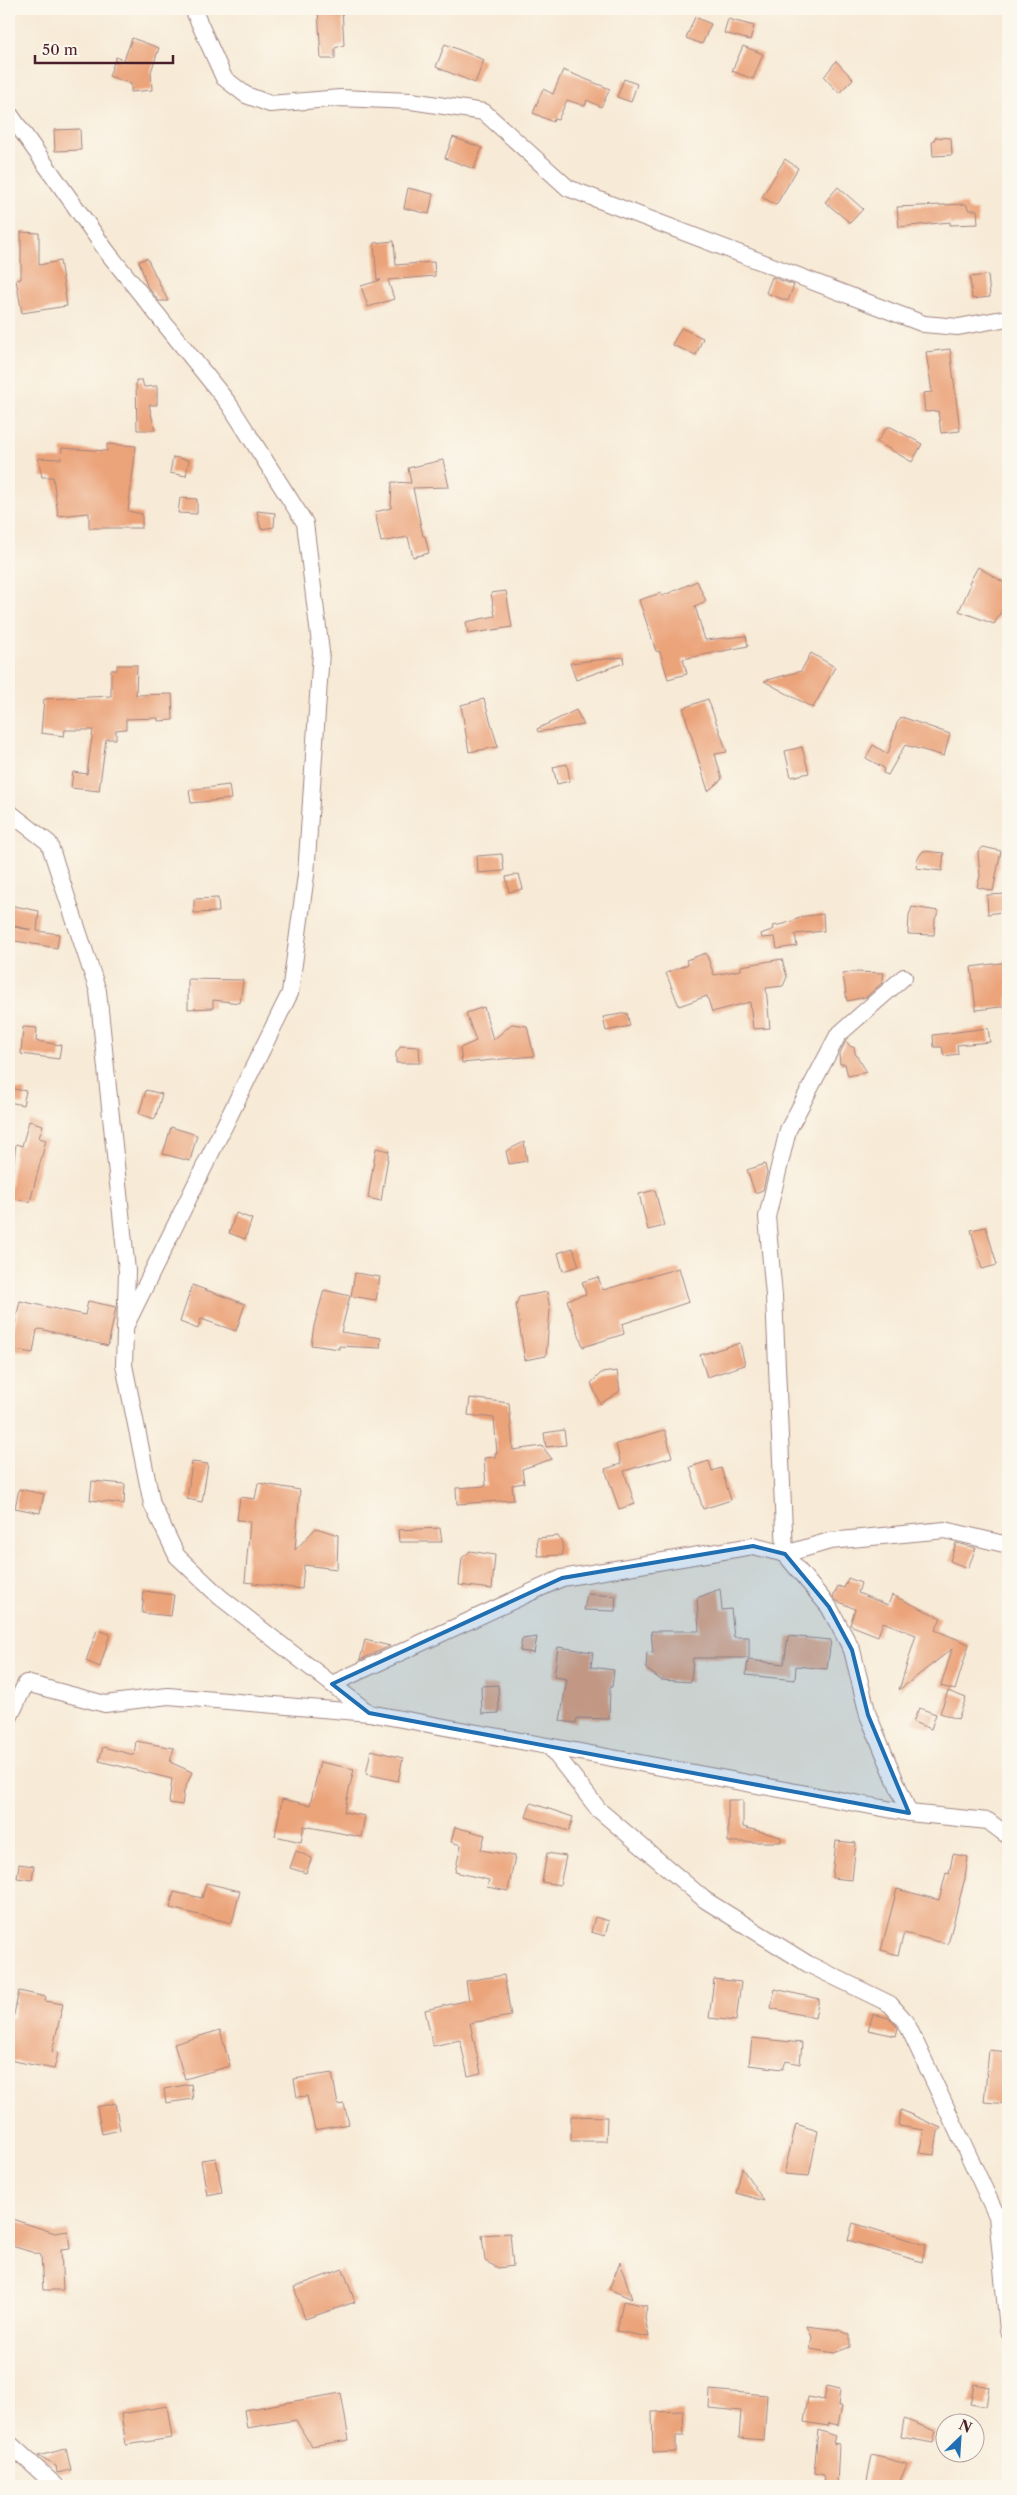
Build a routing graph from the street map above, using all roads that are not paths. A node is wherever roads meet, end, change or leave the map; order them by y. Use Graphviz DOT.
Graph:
graph roads {
  1 [pos="193,9"];
  2 [pos="9,112"];
  3 [pos="1008,318"];
  4 [pos="9,812"];
  5 [pos="904,977"];
  6 [pos="125,1326"];
  7 [pos="1008,1545"];
  8 [pos="785,1554"];
  9 [pos="26,1683"];
  10 [pos="332,1684"];
  11 [pos="9,1690"];
  12 [pos="369,1713"];
  13 [pos="9,1718"];
  14 [pos="550,1747"];
  15 [pos="909,1813"];
  16 [pos="1008,1836"];
  17 [pos="1008,2330"];
  18 [pos="9,2443"];
  19 [pos="56,2486"];
  1 -- 3 [label="street"];
  2 -- 6 [label="street"];
  4 -- 6 [label="street"];
  5 -- 8 [label="street"];
  6 -- 10 [label="street"];
  7 -- 8 [label="street"];
  8 -- 10 [label="street"];
  8 -- 15 [label="street"];
  9 -- 11 [label="street"];
  9 -- 12 [label="street"];
  9 -- 13 [label="street"];
  10 -- 12 [label="street"];
  12 -- 14 [label="street"];
  14 -- 15 [label="street"];
  14 -- 17 [label="street"];
  15 -- 16 [label="street"];
  18 -- 19 [label="street"];
}
